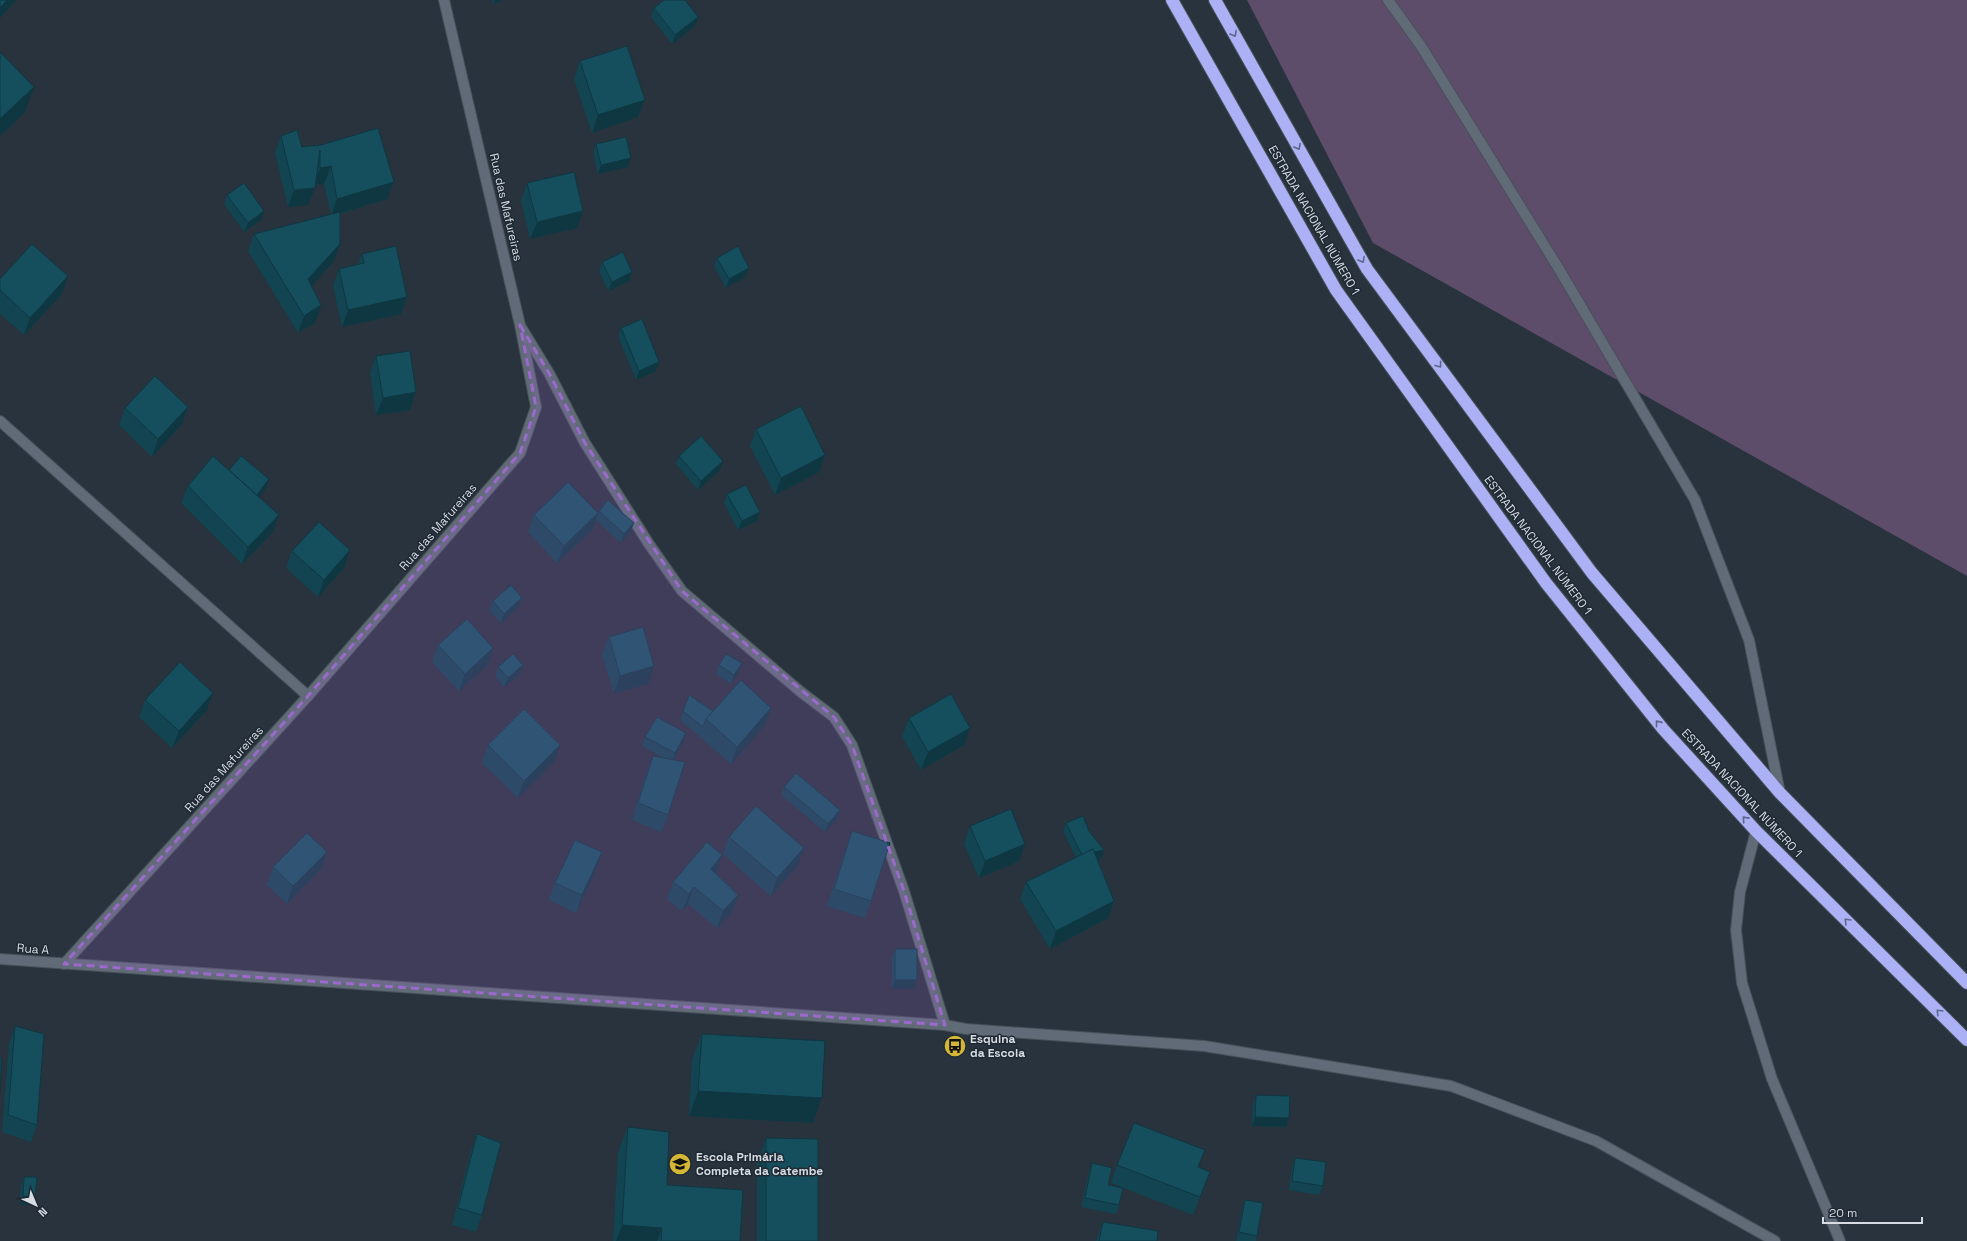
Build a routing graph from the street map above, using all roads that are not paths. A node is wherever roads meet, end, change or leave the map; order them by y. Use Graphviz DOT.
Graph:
graph roads {
  1 [pos="444,0"];
  2 [pos="1172,0"];
  3 [pos="1215,0"];
  4 [pos="1388,0"];
  5 [pos="520,325"];
  6 [pos="0,422"];
  7 [pos="308,696"];
  8 [pos="1780,793"];
  9 [pos="1756,831"];
  10 [pos="0,959"];
  11 [pos="64,964"];
  12 [pos="1967,983"];
  13 [pos="945,1025"];
  14 [pos="1967,1040"];
  15 [pos="1775,1241"];
  16 [pos="1840,1241"];
  1 -- 5 [label="street, Rua das Mafureiras"];
  9 -- 2 [label="highway, ESTRADA NACIONAL NÚMERO 1, one-way"];
  3 -- 8 [label="highway, ESTRADA NACIONAL NÚMERO 1, one-way"];
  4 -- 8 [label="street"];
  5 -- 7 [label="street, Rua das Mafureiras"];
  5 -- 13 [label="street"];
  6 -- 7 [label="street"];
  7 -- 11 [label="street, Rua das Mafureiras"];
  8 -- 12 [label="highway, ESTRADA NACIONAL NÚMERO 1"];
  14 -- 9 [label="highway, ESTRADA NACIONAL NÚMERO 1, one-way"];
  9 -- 16 [label="street"];
  10 -- 11 [label="street, Rua A"];
  11 -- 13 [label="street, Rua A"];
  13 -- 15 [label="street, Rua A"];
}
